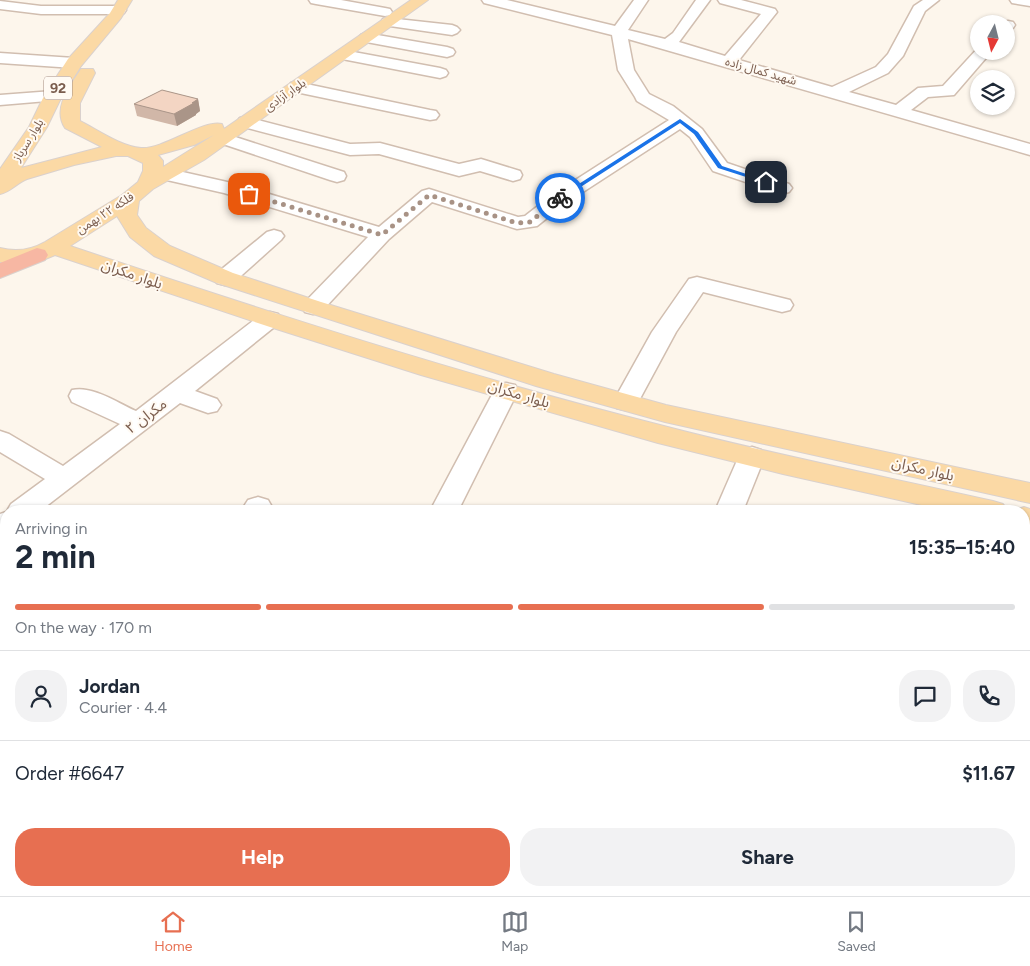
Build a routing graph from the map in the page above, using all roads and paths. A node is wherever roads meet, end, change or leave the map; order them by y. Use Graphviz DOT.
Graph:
graph roads {
  1 [pos="142,0"];
  2 [pos="316,0"];
  3 [pos="402,0"];
  4 [pos="422,0"];
  5 [pos="489,0"];
  6 [pos="641,0"];
  7 [pos="703,0"];
  8 [pos="725,0"];
  9 [pos="932,0"];
  10 [pos="1017,0"];
  11 [pos="1030,2"];
  12 [pos="0,5"];
  13 [pos="122,5"];
  14 [pos="51,10"];
  15 [pos="387,17"];
  16 [pos="33,26"];
  17 [pos="452,30"];
  18 [pos="620,31"];
  19 [pos="366,38"];
  20 [pos="668,44"];
  21 [pos="447,52"];
  22 [pos="343,55"];
  23 [pos="0,58"];
  24 [pos="976,60"];
  25 [pos="728,61"];
  26 [pos="74,63"];
  27 [pos="440,73"];
  28 [pos="297,87"];
  29 [pos="835,92"];
  30 [pos="413,93"];
  31 [pos="53,96"];
  32 [pos="0,100"];
  33 [pos="394,107"];
  34 [pos="899,111"];
  35 [pos="430,115"];
  36 [pos="379,120"];
  37 [pos="680,121"];
  38 [pos="246,122"];
  39 [pos="223,138"];
  40 [pos="123,150"];
  41 [pos="1030,150"];
  42 [pos="142,154"];
  43 [pos="7,165"];
  44 [pos="165,174"];
  45 [pos="512,175"];
  46 [pos="337,176"];
  47 [pos="0,184"];
  48 [pos="0,188"];
  49 [pos="782,188"];
  50 [pos="138,192"];
  51 [pos="382,235"];
  52 [pos="274,236"];
  53 [pos="45,251"];
  54 [pos="0,256"];
  55 [pos="0,271"];
  56 [pos="215,274"];
  57 [pos="174,288"];
  58 [pos="782,305"];
  59 [pos="313,307"];
  60 [pos="270,318"];
  61 [pos="506,391"];
  62 [pos="176,393"];
  63 [pos="80,396"];
  64 [pos="626,402"];
  65 [pos="208,405"];
  66 [pos="138,422"];
  67 [pos="0,440"];
  68 [pos="752,456"];
  69 [pos="63,478"];
  70 [pos="1030,493"];
  71 [pos="28,505"];
  72 [pos="447,505"];
  73 [pos="732,505"];
  74 [pos="967,505"];
  1 -- 40 [label="main road, 92"];
  2 -- 15 [label="street"];
  3 -- 15 [label="main road, بلوار آزادی"];
  4 -- 15 [label="main road, بلوار آزادی"];
  5 -- 18 [label="street, شهید کمال زاده"];
  6 -- 18 [label="street"];
  7 -- 20 [label="street"];
  8 -- 25 [label="street"];
  9 -- 29 [label="street"];
  10 -- 11 [label="street"];
  12 -- 14 [label="street"];
  13 -- 14 [label="street"];
  13 -- 26 [label="main road, بلوار سرباز / 92"];
  14 -- 16 [label="street"];
  15 -- 17 [label="street"];
  15 -- 19 [label="main road, بلوار آزادی"];
  15 -- 42 [label="main road, بلوار آزادی"];
  18 -- 20 [label="street, شهید کمال زاده"];
  18 -- 37 [label="street"];
  19 -- 21 [label="street"];
  19 -- 22 [label="main road, بلوار آزادی"];
  20 -- 25 [label="street, شهید کمال زاده"];
  22 -- 27 [label="street"];
  22 -- 28 [label="main road, بلوار آزادی"];
  23 -- 26 [label="street"];
  24 -- 34 [label="street"];
  25 -- 29 [label="street, شهید کمال زاده"];
  26 -- 31 [label="main road, بلوار سرباز / 92"];
  28 -- 33 [label="street"];
  28 -- 38 [label="main road, بلوار آزادی"];
  29 -- 34 [label="street, شهید کمال زاده"];
  30 -- 33 [label="street"];
  31 -- 32 [label="street"];
  31 -- 43 [label="main road, بلوار سرباز / 92"];
  33 -- 35 [label="street"];
  33 -- 36 [label="street"];
  34 -- 41 [label="street, شهید کمال زاده"];
  37 -- 49 [label="street"];
  37 -- 51 [label="street"];
  38 -- 39 [label="main road, بلوار آزادی"];
  38 -- 45 [label="street"];
  39 -- 44 [label="main road, بلوار آزادی"];
  39 -- 46 [label="street"];
  40 -- 42 [label="main road, 92"];
  40 -- 48 [label="main road, 92"];
  42 -- 50 [label="main road, فلکه ۲۲ بهمن"];
  43 -- 47 [label="main road, بلوار سرباز / 92"];
  44 -- 50 [label="main road, بلوار آزادی"];
  44 -- 51 [label="street"];
  50 -- 53 [label="main road, فلکه ۲۲ بهمن"];
  50 -- 56 [label="main road, بلوار مکران"];
  51 -- 59 [label="street"];
  52 -- 56 [label="street"];
  53 -- 54 [label="main road, فلکه ۲۲ بهمن"];
  53 -- 55 [label="highway"];
  53 -- 57 [label="main road, بلوار مکران"];
  56 -- 57 [label="main road"];
  56 -- 59 [label="main road, بلوار مکران"];
  57 -- 60 [label="main road, بلوار مکران"];
  58 -- 64 [label="street"];
  59 -- 64 [label="main road, بلوار مکران"];
  60 -- 61 [label="main road, بلوار مکران"];
  60 -- 62 [label="street, مکران ۲"];
  61 -- 68 [label="main road, بلوار مکران"];
  61 -- 72 [label="street"];
  62 -- 65 [label="street"];
  62 -- 66 [label="street, مکران ۲"];
  63 -- 66 [label="street"];
  64 -- 70 [label="main road, بلوار مکران"];
  66 -- 69 [label="street, مکران ۲"];
  67 -- 69 [label="street"];
  68 -- 73 [label="street"];
  68 -- 74 [label="main road, بلوار مکران"];
  69 -- 71 [label="street, مکران ۲"];
}
